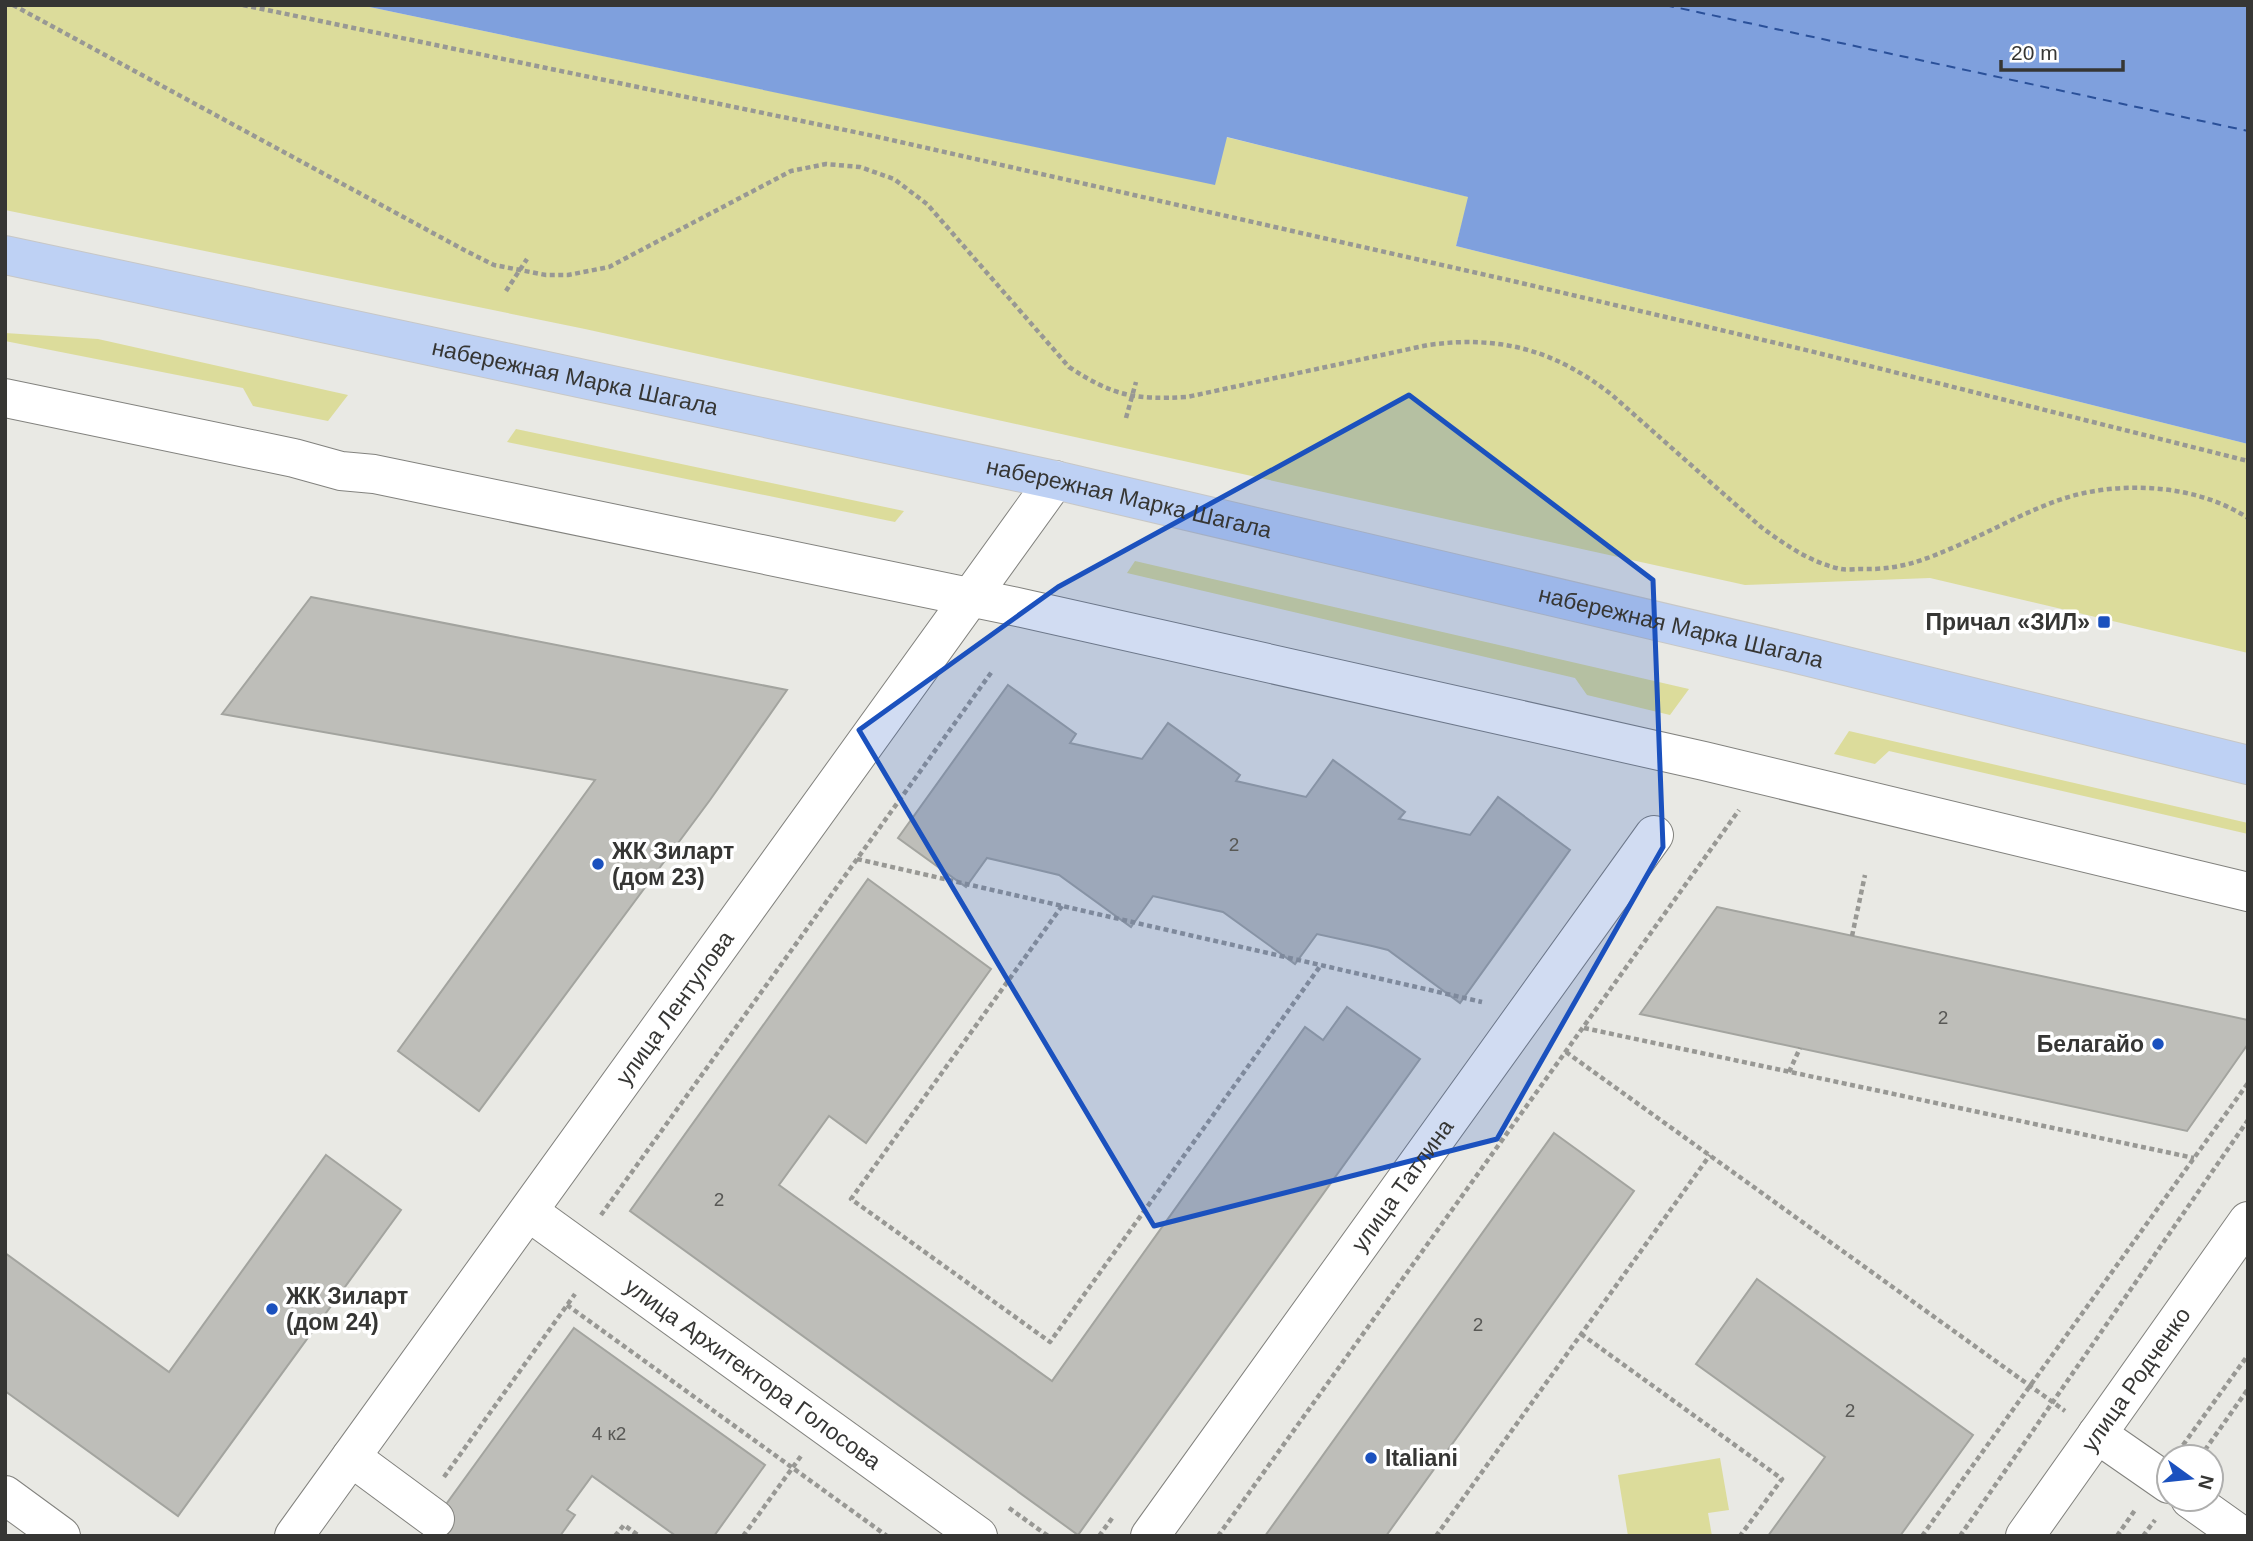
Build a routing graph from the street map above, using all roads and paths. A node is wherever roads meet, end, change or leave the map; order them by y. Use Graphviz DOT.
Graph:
graph roads {
  1 [pos="13,5"];
  2 [pos="243,5"];
  3 [pos="5,255"];
  4 [pos="527,259"];
  5 [pos="519,271"];
  6 [pos="506,291"];
  7 [pos="1136,382"];
  8 [pos="1132,396"];
  9 [pos="5,398"];
  10 [pos="1126,418"];
  11 [pos="2248,461"];
  12 [pos="1055,480"];
  13 [pos="2248,518"];
  14 [pos="971,597"];
  15 [pos="993,670"];
  16 [pos="2248,765"];
  17 [pos="1765,776"];
  18 [pos="1727,808"];
  19 [pos="1739,811"];
  20 [pos="1654,835"];
  21 [pos="857,859"];
  22 [pos="1865,875"];
  23 [pos="2248,892"];
  24 [pos="1062,906"];
  25 [pos="1853,936"];
  26 [pos="1321,965"];
  27 [pos="1482,1002"];
  28 [pos="1584,1028"];
  29 [pos="1800,1048"];
  30 [pos="1566,1052"];
  31 [pos="1789,1072"];
  32 [pos="2248,1083"];
  33 [pos="2248,1120"];
  34 [pos="1710,1155"];
  35 [pos="2194,1158"];
  36 [pos="529,1212"];
  37 [pos="2248,1221"];
  38 [pos="588,1255"];
  39 [pos="567,1305"];
  40 [pos="1581,1334"];
  41 [pos="2248,1355"];
  42 [pos="2030,1386"];
  43 [pos="2248,1389"];
  44 [pos="2054,1403"];
  45 [pos="824,1424"];
  46 [pos="2097,1434"];
  47 [pos="2184,1443"];
  48 [pos="2210,1443"];
  49 [pos="358,1447"];
  50 [pos="792,1468"];
  51 [pos="2155,1474"];
  52 [pos="5,1495"];
  53 [pos="440,1502"];
  54 [pos="2210,1513"];
  55 [pos="61,1536"];
  56 [pos="294,1536"];
  57 [pos="615,1536"];
  58 [pos="639,1536"];
  59 [pos="743,1536"];
  60 [pos="887,1536"];
  61 [pos="978,1536"];
  62 [pos="1150,1536"];
  63 [pos="1218,1536"];
  64 [pos="1436,1536"];
  65 [pos="1741,1536"];
  66 [pos="1923,1536"];
  67 [pos="1960,1536"];
  68 [pos="2025,1536"];
  69 [pos="2242,1536"];
  1 -- 5 [label="path"];
  2 -- 11 [label="path"];
  3 -- 12 [label="main road, набережная Марка Шагала"];
  4 -- 5 [label="path"];
  5 -- 6 [label="path"];
  5 -- 8 [label="path"];
  7 -- 8 [label="path"];
  8 -- 10 [label="path"];
  8 -- 13 [label="path"];
  9 -- 14 [label="street"];
  12 -- 14 [label="street, улица Лентулова"];
  12 -- 16 [label="main road, набережная Марка Шагала"];
  14 -- 17 [label="street"];
  14 -- 36 [label="street, улица Лентулова"];
  15 -- 21 [label="path"];
  17 -- 19 [label="path"];
  17 -- 23 [label="street"];
  18 -- 19 [label="path"];
  19 -- 28 [label="path"];
  20 -- 62 [label="street, улица Татлина"];
  21 -- 24 [label="path"];
  21 -- 38 [label="path"];
  22 -- 25 [label="path"];
  24 -- 26 [label="path"];
  24 -- 26 [label="path"];
  26 -- 27 [label="path"];
  28 -- 30 [label="path"];
  28 -- 31 [label="path"];
  29 -- 31 [label="path"];
  30 -- 34 [label="path"];
  30 -- 63 [label="path"];
  31 -- 35 [label="path"];
  32 -- 35 [label="path"];
  33 -- 44 [label="path"];
  34 -- 40 [label="path"];
  34 -- 42 [label="path"];
  35 -- 42 [label="path"];
  36 -- 38 [label="street, улица Архитектора Голосова"];
  36 -- 49 [label="street, улица Лентулова"];
  37 -- 46 [label="street, улица Родченко"];
  38 -- 39 [label="path"];
  38 -- 45 [label="street, улица Архитектора Голосова"];
  39 -- 50 [label="path"];
  39 -- 53 [label="path"];
  40 -- 64 [label="path"];
  40 -- 65 [label="path"];
  41 -- 47 [label="path"];
  42 -- 44 [label="path"];
  42 -- 66 [label="path"];
  43 -- 48 [label="path"];
  44 -- 46 [label="path"];
  44 -- 67 [label="path"];
  45 -- 50 [label="path"];
  45 -- 61 [label="street, улица Архитектора Голосова"];
  46 -- 51 [label="street"];
  46 -- 68 [label="street, улица Родченко"];
  49 -- 53 [label="street"];
  49 -- 56 [label="street, улица Лентулова"];
  50 -- 59 [label="path"];
  50 -- 60 [label="path"];
  52 -- 55 [label="street"];
  54 -- 69 [label="street"];
  57 -- 58 [label="path"];
}
